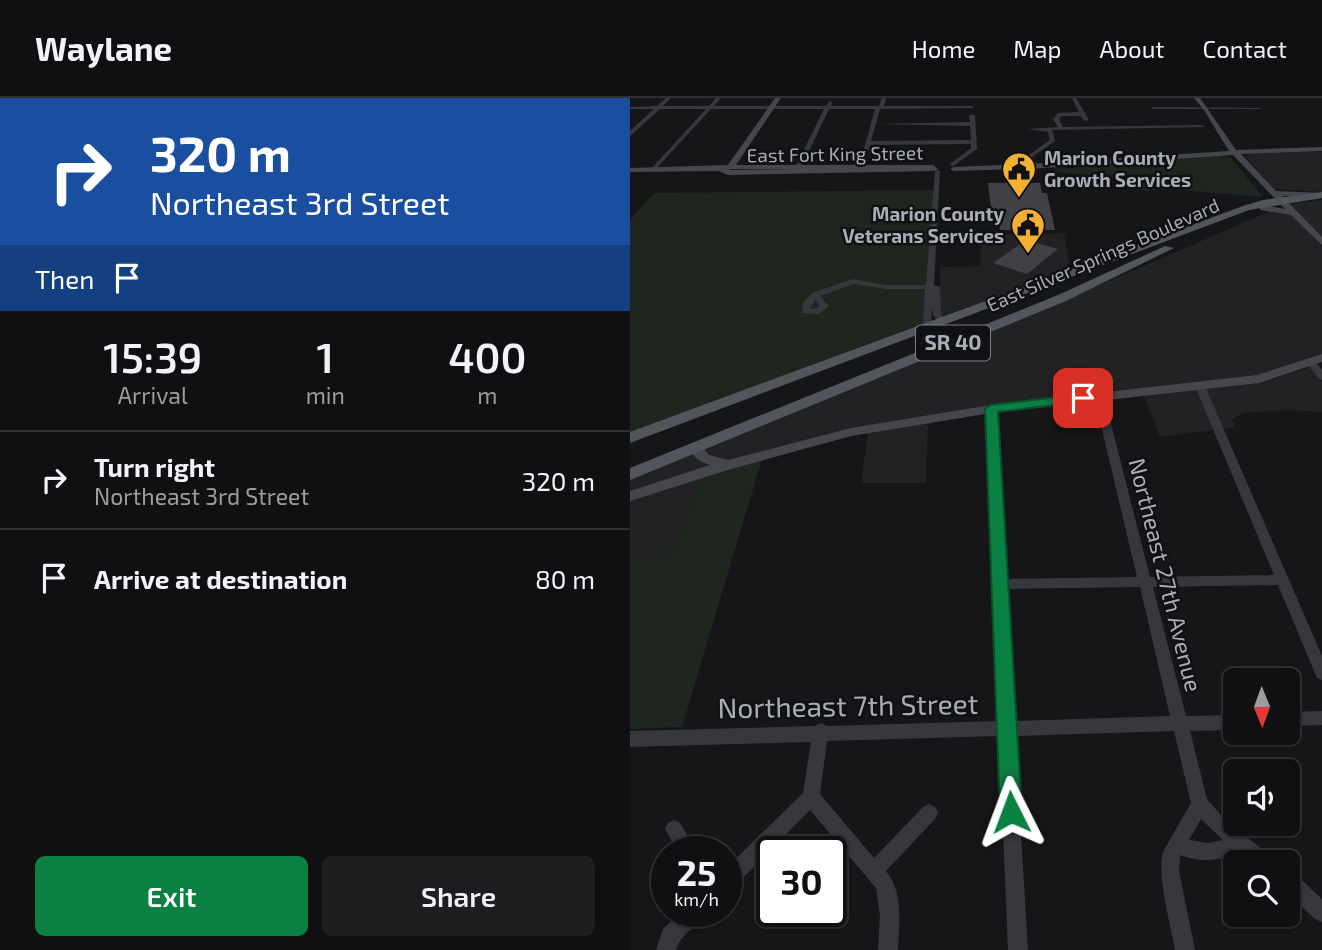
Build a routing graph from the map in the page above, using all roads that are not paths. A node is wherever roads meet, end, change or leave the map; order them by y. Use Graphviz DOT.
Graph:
graph roads {
  1 [pos="669,98"];
  2 [pos="719,98"];
  3 [pos="778,98"];
  4 [pos="832,98"];
  5 [pos="884,98"];
  6 [pos="972,98"];
  7 [pos="1074,98"];
  8 [pos="1197,98"];
  9 [pos="1203,98"];
  10 [pos="659,107"];
  11 [pos="711,107"];
  12 [pos="772,107"];
  13 [pos="828,107"];
  14 [pos="881,107"];
  15 [pos="972,107"];
  16 [pos="630,108"];
  17 [pos="1153,108"];
  18 [pos="1210,109"];
  19 [pos="1260,109"];
  20 [pos="1081,114"];
  21 [pos="880,124"];
  22 [pos="972,124"];
  23 [pos="630,125"];
  24 [pos="640,125"];
  25 [pos="1202,127"];
  26 [pos="1036,128"];
  27 [pos="1061,128"];
  28 [pos="1093,128"];
  29 [pos="1049,129"];
  30 [pos="630,134"];
  31 [pos="973,142"];
  32 [pos="870,143"];
  33 [pos="1322,149"];
  34 [pos="1233,151"];
  35 [pos="1167,157"];
  36 [pos="1035,164"];
  37 [pos="956,166"];
  38 [pos="798,168"];
  39 [pos="736,169"];
  40 [pos="863,169"];
  41 [pos="937,169"];
  42 [pos="653,170"];
  43 [pos="721,170"];
  44 [pos="630,171"];
  45 [pos="1322,195"];
  46 [pos="1277,197"];
  47 [pos="1263,208"];
  48 [pos="1295,214"];
  49 [pos="1322,243"];
  50 [pos="1070,273"];
  51 [pos="1093,285"];
  52 [pos="932,287"];
  53 [pos="814,295"];
  54 [pos="942,321"];
  55 [pos="927,327"];
  56 [pos="1317,360"];
  57 [pos="875,373"];
  58 [pos="1322,377"];
  59 [pos="1200,386"];
  60 [pos="772,387"];
  61 [pos="1099,396"];
  62 [pos="991,409"];
  63 [pos="668,424"];
  64 [pos="630,438"];
  65 [pos="695,447"];
  66 [pos="727,464"];
  67 [pos="630,472"];
  68 [pos="630,496"];
  69 [pos="1283,580"];
  70 [pos="1144,582"];
  71 [pos="1000,584"];
  72 [pos="1322,673"];
  73 [pos="1322,718"];
  74 [pos="1300,719"];
  75 [pos="1223,722"];
  76 [pos="1180,724"];
  77 [pos="1007,729"];
  78 [pos="821,732"];
  79 [pos="630,739"];
  80 [pos="811,797"];
  81 [pos="1200,804"];
  82 [pos="929,813"];
  83 [pos="674,829"];
  84 [pos="679,836"];
  85 [pos="1238,842"];
  86 [pos="1176,844"];
  87 [pos="1249,850"];
  88 [pos="742,865"];
  89 [pos="874,871"];
  90 [pos="1300,892"];
  91 [pos="1322,912"];
  92 [pos="679,927"];
  93 [pos="666,950"];
  94 [pos="888,950"];
  95 [pos="1018,950"];
  96 [pos="1185,950"];
  1 -- 10 [label="street"];
  2 -- 11 [label="street"];
  3 -- 12 [label="street"];
  4 -- 13 [label="street"];
  5 -- 14 [label="street"];
  6 -- 15 [label="street"];
  7 -- 20 [label="street"];
  8 -- 18 [label="street"];
  9 -- 18 [label="street"];
  10 -- 11 [label="street"];
  10 -- 16 [label="street"];
  10 -- 24 [label="street"];
  11 -- 12 [label="street"];
  11 -- 42 [label="street"];
  12 -- 13 [label="street"];
  12 -- 39 [label="street"];
  13 -- 14 [label="street"];
  13 -- 38 [label="street"];
  14 -- 15 [label="street"];
  14 -- 21 [label="street"];
  14 -- 32 [label="street"];
  15 -- 22 [label="street"];
  17 -- 18 [label="street"];
  18 -- 19 [label="street"];
  18 -- 34 [label="street"];
  20 -- 27 [label="street"];
  20 -- 28 [label="street"];
  21 -- 22 [label="street"];
  21 -- 32 [label="street"];
  22 -- 31 [label="street"];
  23 -- 24 [label="street"];
  24 -- 30 [label="street"];
  25 -- 28 [label="street"];
  26 -- 29 [label="street"];
  27 -- 28 [label="street"];
  27 -- 29 [label="street"];
  29 -- 36 [label="street"];
  31 -- 32 [label="street"];
  31 -- 37 [label="street"];
  32 -- 40 [label="street"];
  33 -- 34 [label="street, East Fort King Street"];
  34 -- 35 [label="street, East Fort King Street"];
  34 -- 46 [label="street"];
  35 -- 36 [label="street, East Fort King Street"];
  35 -- 36 [label="street, East Fort King Street"];
  36 -- 37 [label="street, East Fort King Street"];
  36 -- 37 [label="street"];
  37 -- 41 [label="street"];
  38 -- 39 [label="street, East Fort King Street"];
  38 -- 40 [label="street, East Fort King Street"];
  39 -- 40 [label="street, East Fort King Street"];
  39 -- 43 [label="street, East Fort King Street"];
  40 -- 41 [label="street, East Fort King Street"];
  41 -- 52 [label="street"];
  42 -- 43 [label="street, East Fort King Street"];
  42 -- 44 [label="street, East Fort King Street"];
  43 -- 44 [label="street, East Fort King Street"];
  45 -- 46 [label="main road, East Silver Springs Boulevard / SR 40"];
  46 -- 47 [label="main road, East Silver Springs Boulevard / SR 40"];
  46 -- 48 [label="street"];
  46 -- 50 [label="main road, East Silver Springs Boulevard / SR 40"];
  47 -- 48 [label="street"];
  47 -- 51 [label="main road, East Silver Springs Boulevard / SR 40"];
  48 -- 49 [label="street"];
  50 -- 51 [label="main road"];
  50 -- 54 [label="main road, East Silver Springs Boulevard / SR 40"];
  51 -- 57 [label="main road, East Silver Springs Boulevard / SR 40"];
  52 -- 53 [label="street"];
  52 -- 54 [label="street"];
  52 -- 55 [label="street"];
  54 -- 55 [label="main road, East Silver Springs Boulevard / SR 40"];
  54 -- 57 [label="main road"];
  55 -- 60 [label="main road, East Silver Springs Boulevard / SR 40"];
  56 -- 58 [label="street"];
  56 -- 59 [label="street"];
  57 -- 65 [label="main road, East Silver Springs Boulevard / SR 40"];
  59 -- 61 [label="street"];
  59 -- 69 [label="street"];
  60 -- 63 [label="main road, East Silver Springs Boulevard / SR 40"];
  60 -- 65 [label="main road"];
  61 -- 62 [label="street"];
  61 -- 70 [label="street, Northeast 27th Avenue"];
  62 -- 66 [label="street"];
  62 -- 71 [label="street"];
  63 -- 64 [label="main road, East Silver Springs Boulevard / SR 40"];
  63 -- 67 [label="main road"];
  65 -- 66 [label="street"];
  65 -- 67 [label="main road, East Silver Springs Boulevard / SR 40"];
  66 -- 68 [label="street"];
  69 -- 70 [label="street"];
  69 -- 72 [label="street"];
  70 -- 71 [label="street"];
  70 -- 76 [label="street, Northeast 27th Avenue"];
  71 -- 77 [label="street"];
  73 -- 74 [label="street"];
  75 -- 76 [label="street, Northeast 7th Street"];
  76 -- 77 [label="street, Northeast 7th Street"];
  76 -- 81 [label="street, Northeast 27th Avenue"];
  77 -- 78 [label="street, Northeast 7th Street"];
  77 -- 95 [label="street"];
  78 -- 79 [label="street, Northeast 7th Street"];
  78 -- 80 [label="street"];
  80 -- 88 [label="street"];
  80 -- 89 [label="street"];
  81 -- 85 [label="street"];
  81 -- 86 [label="street"];
  82 -- 89 [label="street"];
  83 -- 84 [label="street"];
  85 -- 86 [label="street"];
  85 -- 87 [label="street"];
  86 -- 96 [label="street"];
  89 -- 94 [label="street"];
  90 -- 91 [label="street"];
  92 -- 93 [label="street"];
}
